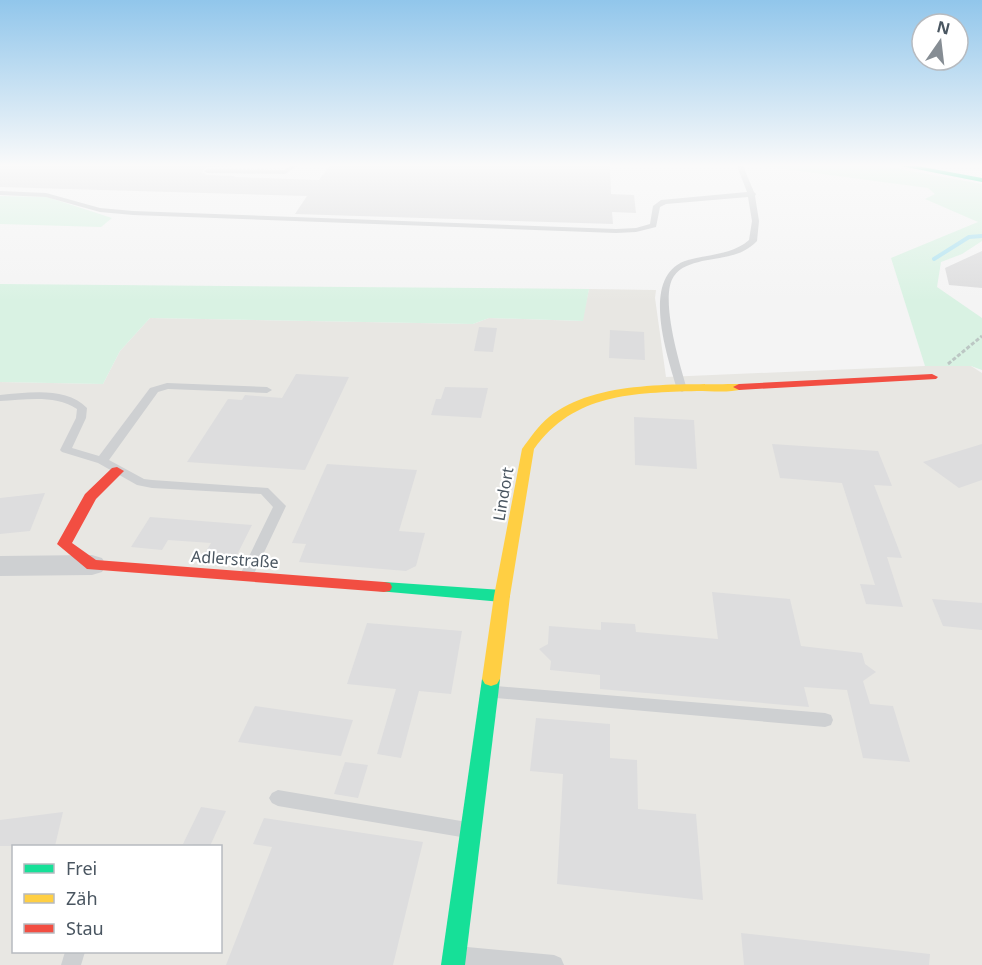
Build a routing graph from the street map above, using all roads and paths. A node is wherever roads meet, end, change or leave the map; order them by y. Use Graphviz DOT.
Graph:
graph roads {
  1 [pos="111,211"];
  2 [pos="656,211"];
  3 [pos="754,211"];
  4 [pos="982,336"];
  5 [pos="932,377"];
  6 [pos="682,389"];
  7 [pos="267,390"];
  8 [pos="0,398"];
  9 [pos="102,461"];
  10 [pos="117,471"];
  11 [pos="92,565"];
  12 [pos="0,566"];
  13 [pos="246,577"];
  14 [pos="502,596"];
  15 [pos="489,691"];
  16 [pos="825,720"];
  17 [pos="278,798"];
  18 [pos="471,831"];
  19 [pos="454,960"];
  20 [pos="554,965"];
  1 -- 2 [label="lane"];
  3 -- 6 [label="lane"];
  4 -- 5 [label="path"];
  5 -- 6 [label="street, Lindort"];
  6 -- 14 [label="street, Lindort"];
  7 -- 9 [label="lane"];
  8 -- 9 [label="lane"];
  9 -- 10 [label="lane"];
  10 -- 11 [label="street"];
  10 -- 13 [label="lane"];
  11 -- 12 [label="street"];
  11 -- 13 [label="street, Adlerstraße"];
  13 -- 14 [label="street, Adlerstraße"];
  14 -- 15 [label="street, Lindort"];
  15 -- 16 [label="lane"];
  15 -- 18 [label="street, Lindort"];
  17 -- 18 [label="lane"];
  18 -- 19 [label="street, Lindort"];
  19 -- 20 [label="lane"];
}
